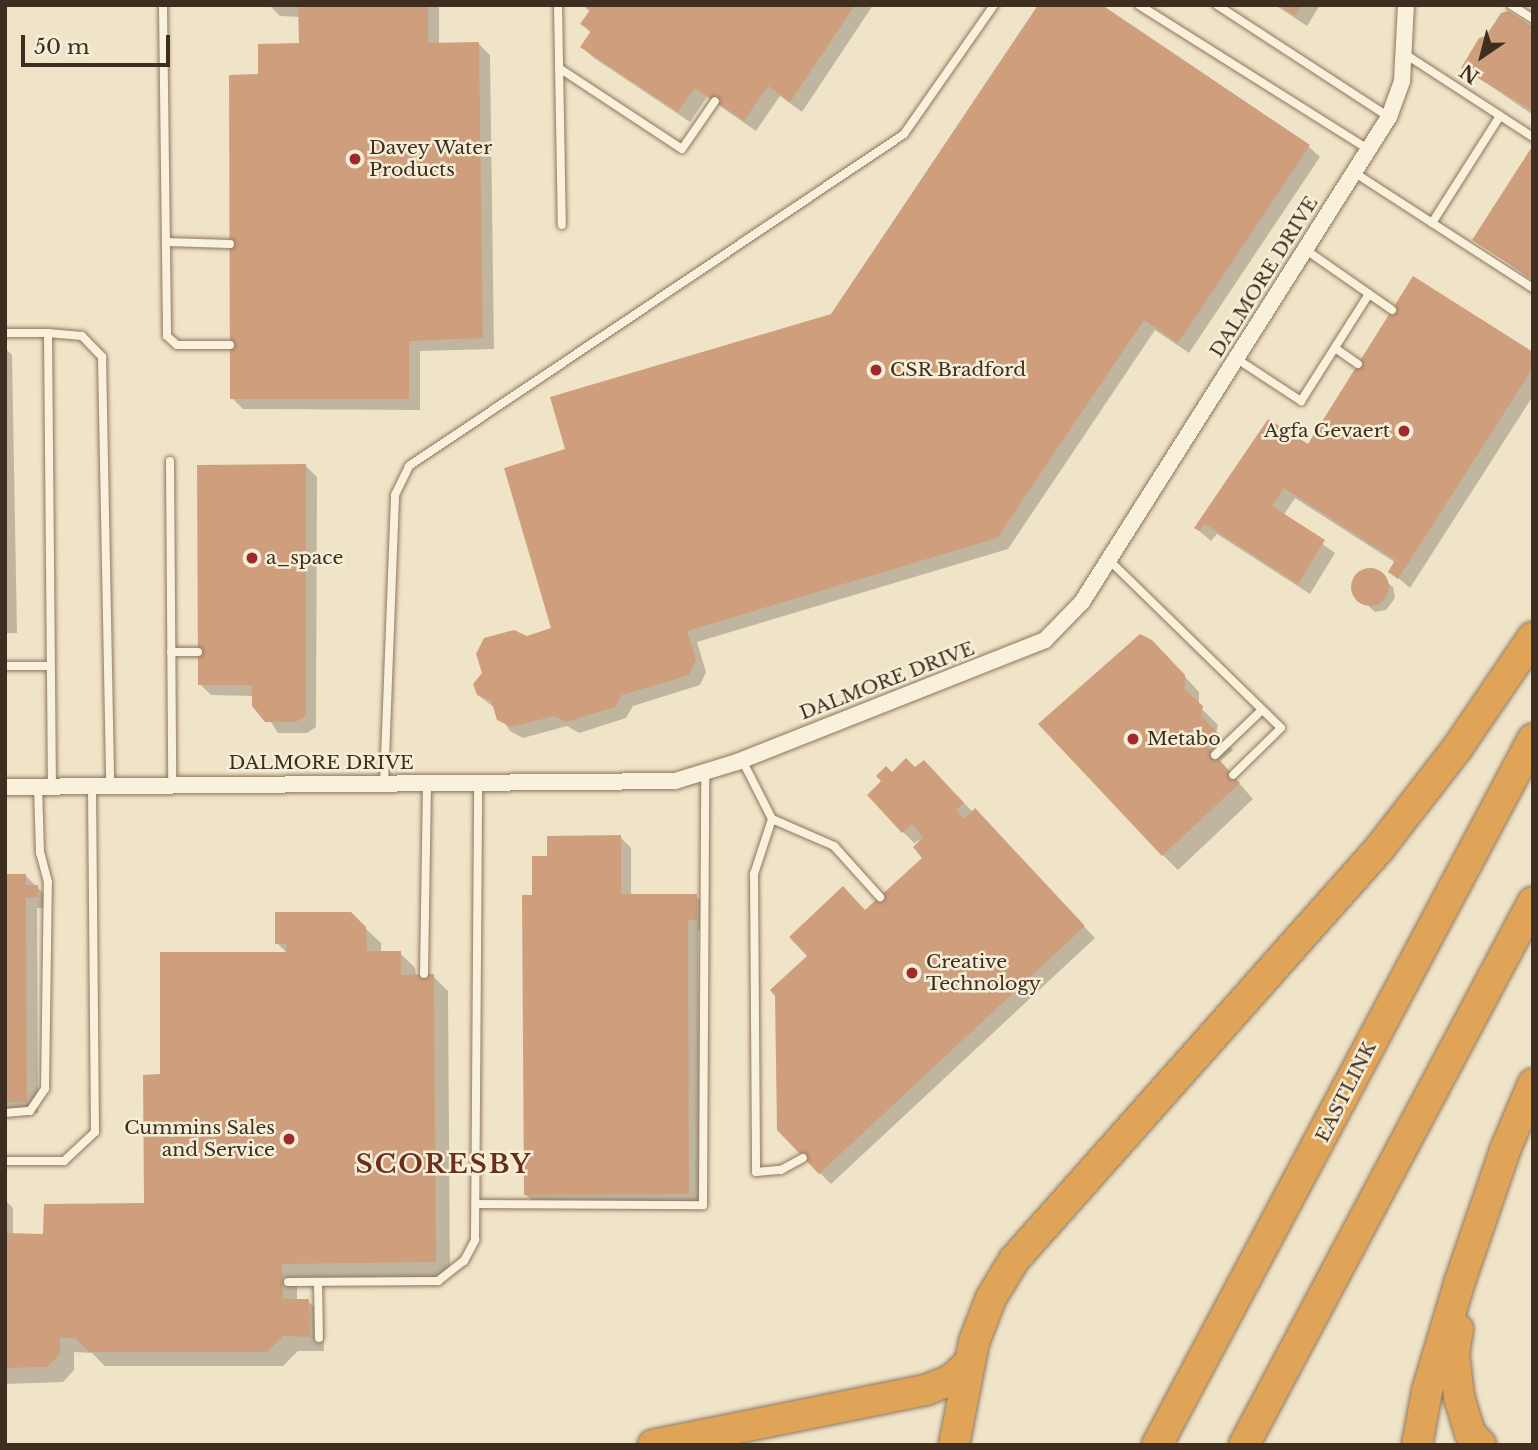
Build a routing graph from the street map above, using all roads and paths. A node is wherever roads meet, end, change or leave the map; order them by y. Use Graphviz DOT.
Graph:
graph roads {
  1 [pos="163,5"];
  2 [pos="558,5"];
  3 [pos="993,5"];
  4 [pos="1139,5"];
  5 [pos="1217,5"];
  6 [pos="1406,5"];
  7 [pos="1511,5"];
  8 [pos="1533,19"];
  9 [pos="1405,54"];
  10 [pos="559,68"];
  11 [pos="715,102"];
  12 [pos="1500,116"];
  13 [pos="1389,117"];
  14 [pos="1533,137"];
  15 [pos="1369,150"];
  16 [pos="1355,173"];
  17 [pos="1432,223"];
  18 [pos="562,225"];
  19 [pos="166,242"];
  20 [pos="230,244"];
  21 [pos="1306,250"];
  22 [pos="1533,288"];
  23 [pos="1369,294"];
  24 [pos="1392,310"];
  25 [pos="5,333"];
  26 [pos="48,333"];
  27 [pos="230,345"];
  28 [pos="1335,348"];
  29 [pos="1237,359"];
  30 [pos="1358,364"];
  31 [pos="170,460"];
  32 [pos="1109,559"];
  33 [pos="1533,637"];
  34 [pos="171,652"];
  35 [pos="198,652"];
  36 [pos="5,666"];
  37 [pos="50,666"];
  38 [pos="1262,710"];
  39 [pos="1533,739"];
  40 [pos="1215,755"];
  41 [pos="742,760"];
  42 [pos="705,773"];
  43 [pos="1233,775"];
  44 [pos="428,783"];
  45 [pos="478,783"];
  46 [pos="384,784"];
  47 [pos="172,785"];
  48 [pos="92,786"];
  49 [pos="110,786"];
  50 [pos="5,787"];
  51 [pos="45,787"];
  52 [pos="772,819"];
  53 [pos="880,897"];
  54 [pos="1533,902"];
  55 [pos="424,974"];
  56 [pos="1533,1084"];
  57 [pos="5,1113"];
  58 [pos="803,1158"];
  59 [pos="5,1161"];
  60 [pos="477,1205"];
  61 [pos="1483,1216"];
  62 [pos="288,1282"];
  63 [pos="318,1282"];
  64 [pos="319,1338"];
  65 [pos="969,1363"];
  66 [pos="1164,1432"];
  67 [pos="1250,1432"];
  68 [pos="653,1445"];
  69 [pos="954,1445"];
  70 [pos="1417,1445"];
  71 [pos="1481,1445"];
  1 -- 19 [label="lane"];
  2 -- 10 [label="lane"];
  3 -- 46 [label="lane"];
  4 -- 15 [label="lane"];
  5 -- 13 [label="lane"];
  6 -- 9 [label="street, DALMORE DRIVE"];
  7 -- 8 [label="lane"];
  9 -- 12 [label="lane"];
  9 -- 13 [label="street, DALMORE DRIVE"];
  10 -- 11 [label="lane"];
  10 -- 18 [label="lane"];
  12 -- 14 [label="lane"];
  12 -- 17 [label="lane"];
  13 -- 15 [label="street, DALMORE DRIVE"];
  15 -- 16 [label="street, DALMORE DRIVE"];
  16 -- 17 [label="lane"];
  16 -- 21 [label="street, DALMORE DRIVE"];
  17 -- 22 [label="lane"];
  19 -- 20 [label="lane"];
  19 -- 27 [label="lane"];
  21 -- 23 [label="lane"];
  21 -- 29 [label="street, DALMORE DRIVE"];
  23 -- 24 [label="lane"];
  23 -- 28 [label="lane"];
  25 -- 26 [label="lane"];
  26 -- 37 [label="lane"];
  26 -- 49 [label="lane"];
  28 -- 29 [label="lane"];
  28 -- 30 [label="lane"];
  29 -- 32 [label="street, DALMORE DRIVE"];
  31 -- 34 [label="lane"];
  32 -- 38 [label="lane"];
  32 -- 41 [label="street, DALMORE DRIVE"];
  33 -- 65 [label="highway"];
  34 -- 35 [label="lane"];
  34 -- 47 [label="lane"];
  36 -- 37 [label="lane"];
  37 -- 51 [label="lane"];
  38 -- 40 [label="lane"];
  38 -- 43 [label="lane"];
  39 -- 66 [label="highway, EASTLINK"];
  41 -- 42 [label="street, DALMORE DRIVE"];
  41 -- 52 [label="lane"];
  42 -- 45 [label="street, DALMORE DRIVE"];
  42 -- 60 [label="lane"];
  44 -- 45 [label="street, DALMORE DRIVE"];
  44 -- 46 [label="street, DALMORE DRIVE"];
  44 -- 55 [label="lane"];
  45 -- 60 [label="lane"];
  46 -- 47 [label="street, DALMORE DRIVE"];
  47 -- 49 [label="street, DALMORE DRIVE"];
  48 -- 49 [label="street, DALMORE DRIVE"];
  48 -- 51 [label="street, DALMORE DRIVE"];
  48 -- 59 [label="lane"];
  50 -- 51 [label="street, DALMORE DRIVE"];
  51 -- 57 [label="lane"];
  52 -- 53 [label="lane"];
  52 -- 58 [label="lane"];
  54 -- 67 [label="highway"];
  56 -- 61 [label="highway"];
  60 -- 63 [label="lane"];
  61 -- 70 [label="highway"];
  61 -- 71 [label="highway"];
  62 -- 63 [label="lane"];
  63 -- 64 [label="lane"];
  65 -- 68 [label="highway"];
  65 -- 69 [label="highway"];
}
